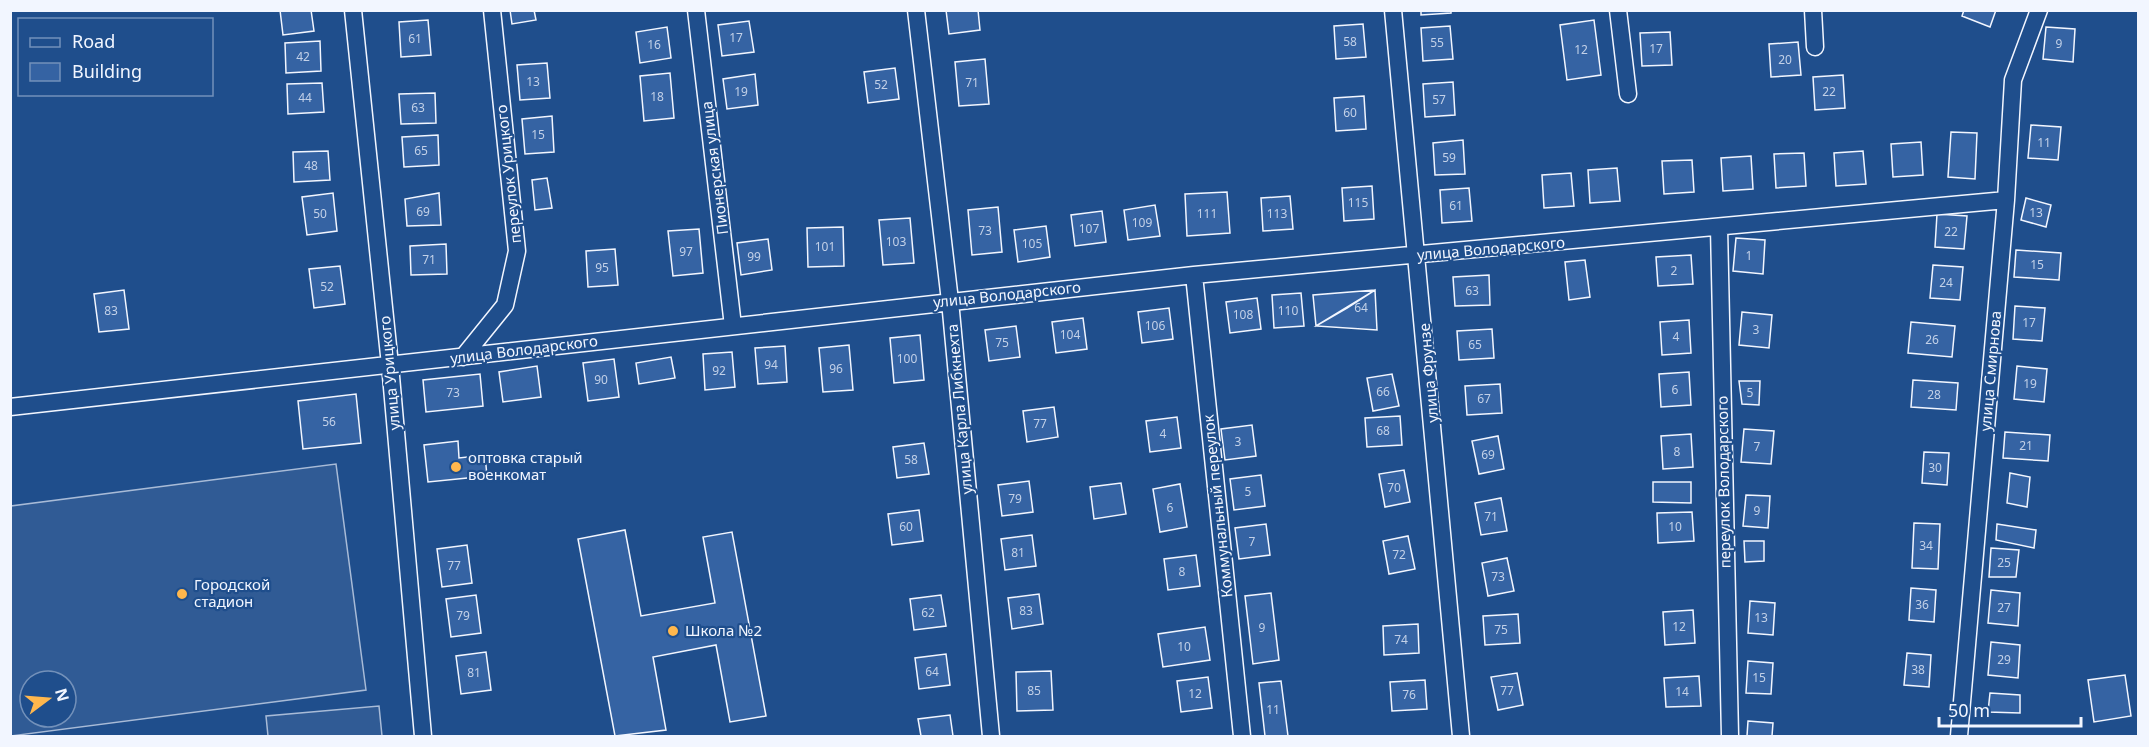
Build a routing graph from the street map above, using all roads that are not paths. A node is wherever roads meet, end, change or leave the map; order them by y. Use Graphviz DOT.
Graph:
graph roads {
  1 [pos="353,10"];
  2 [pos="492,10"];
  3 [pos="696,10"];
  4 [pos="916,10"];
  5 [pos="1393,10"];
  6 [pos="1618,10"];
  7 [pos="1813,10"];
  8 [pos="2039,10"];
  9 [pos="1815,46"];
  10 [pos="1628,94"];
  11 [pos="2006,200"];
  12 [pos="1719,227"];
  13 [pos="1418,256"];
  14 [pos="1194,275"];
  15 [pos="950,301"];
  16 [pos="733,326"];
  17 [pos="463,357"];
  18 [pos="390,365"];
  19 [pos="10,407"];
  20 [pos="423,736"];
  21 [pos="991,736"];
  22 [pos="1242,736"];
  23 [pos="1461,736"];
  24 [pos="1730,736"];
  25 [pos="1959,736"];
  1 -- 18 [label="street, улица Урицкого"];
  2 -- 17 [label="street, переулок Урицкого"];
  3 -- 16 [label="street, Пионерская улица"];
  4 -- 15 [label="street, улица Карла Либкнехта"];
  5 -- 13 [label="street, улица Фрунзе"];
  6 -- 10 [label="street"];
  7 -- 9 [label="street"];
  8 -- 11 [label="street, улица Смирнова"];
  11 -- 12 [label="street, улица Володарского"];
  11 -- 25 [label="street, улица Смирнова"];
  12 -- 13 [label="street, улица Володарского"];
  12 -- 24 [label="street, переулок Володарского"];
  13 -- 14 [label="street, улица Володарского"];
  13 -- 23 [label="street, улица Фрунзе"];
  14 -- 15 [label="street, улица Володарского"];
  14 -- 22 [label="street, Коммунальный переулок"];
  15 -- 16 [label="street, улица Володарского"];
  15 -- 21 [label="street, улица Карла Либкнехта"];
  16 -- 17 [label="street, улица Володарского"];
  17 -- 18 [label="street, улица Володарского"];
  18 -- 19 [label="street, улица Володарского"];
  18 -- 20 [label="street, улица Урицкого"];
}
